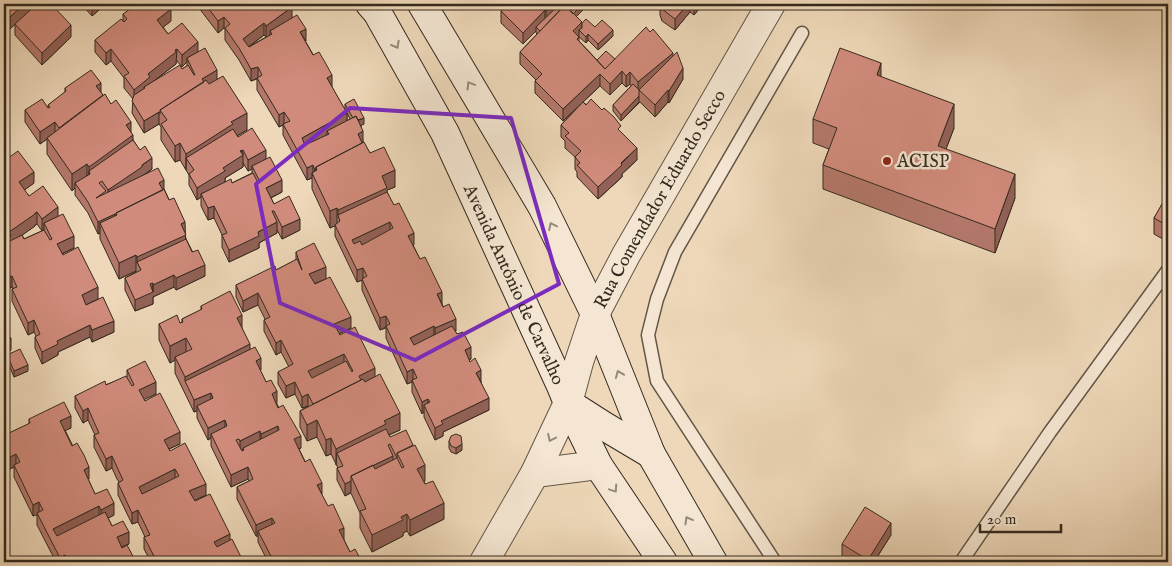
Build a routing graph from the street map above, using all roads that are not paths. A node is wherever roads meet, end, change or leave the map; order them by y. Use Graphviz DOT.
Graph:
graph roads {
  1 [pos="370,4"];
  2 [pos="422,4"];
  3 [pos="771,4"];
  4 [pos="802,33"];
  5 [pos="1168,270"];
  6 [pos="595,314"];
  7 [pos="568,403"];
  8 [pos="651,454"];
  9 [pos="598,465"];
  10 [pos="535,473"];
  11 [pos="484,562"];
  12 [pos="664,562"];
  13 [pos="713,562"];
  14 [pos="775,562"];
  15 [pos="961,562"];
  1 -- 7 [label="main road, Avenida Antônio de Carvalho, one-way"];
  6 -- 2 [label="main road, one-way"];
  3 -- 6 [label="main road, Rua Comendador Eduardo Secco"];
  4 -- 14 [label="lane"];
  5 -- 15 [label="lane"];
  6 -- 7 [label="main road, Rua Comendador Eduardo Secco"];
  8 -- 6 [label="main road, one-way"];
  7 -- 8 [label="main road"];
  7 -- 9 [label="main road, Avenida Antônio de Carvalho"];
  7 -- 10 [label="main road, Rua Comendador Eduardo Secco, one-way"];
  13 -- 8 [label="main road, one-way"];
  9 -- 10 [label="main road"];
  9 -- 12 [label="main road, Avenida Antônio de Carvalho, one-way"];
  10 -- 11 [label="main road, Rua Comendador Eduardo Secco"];
}
